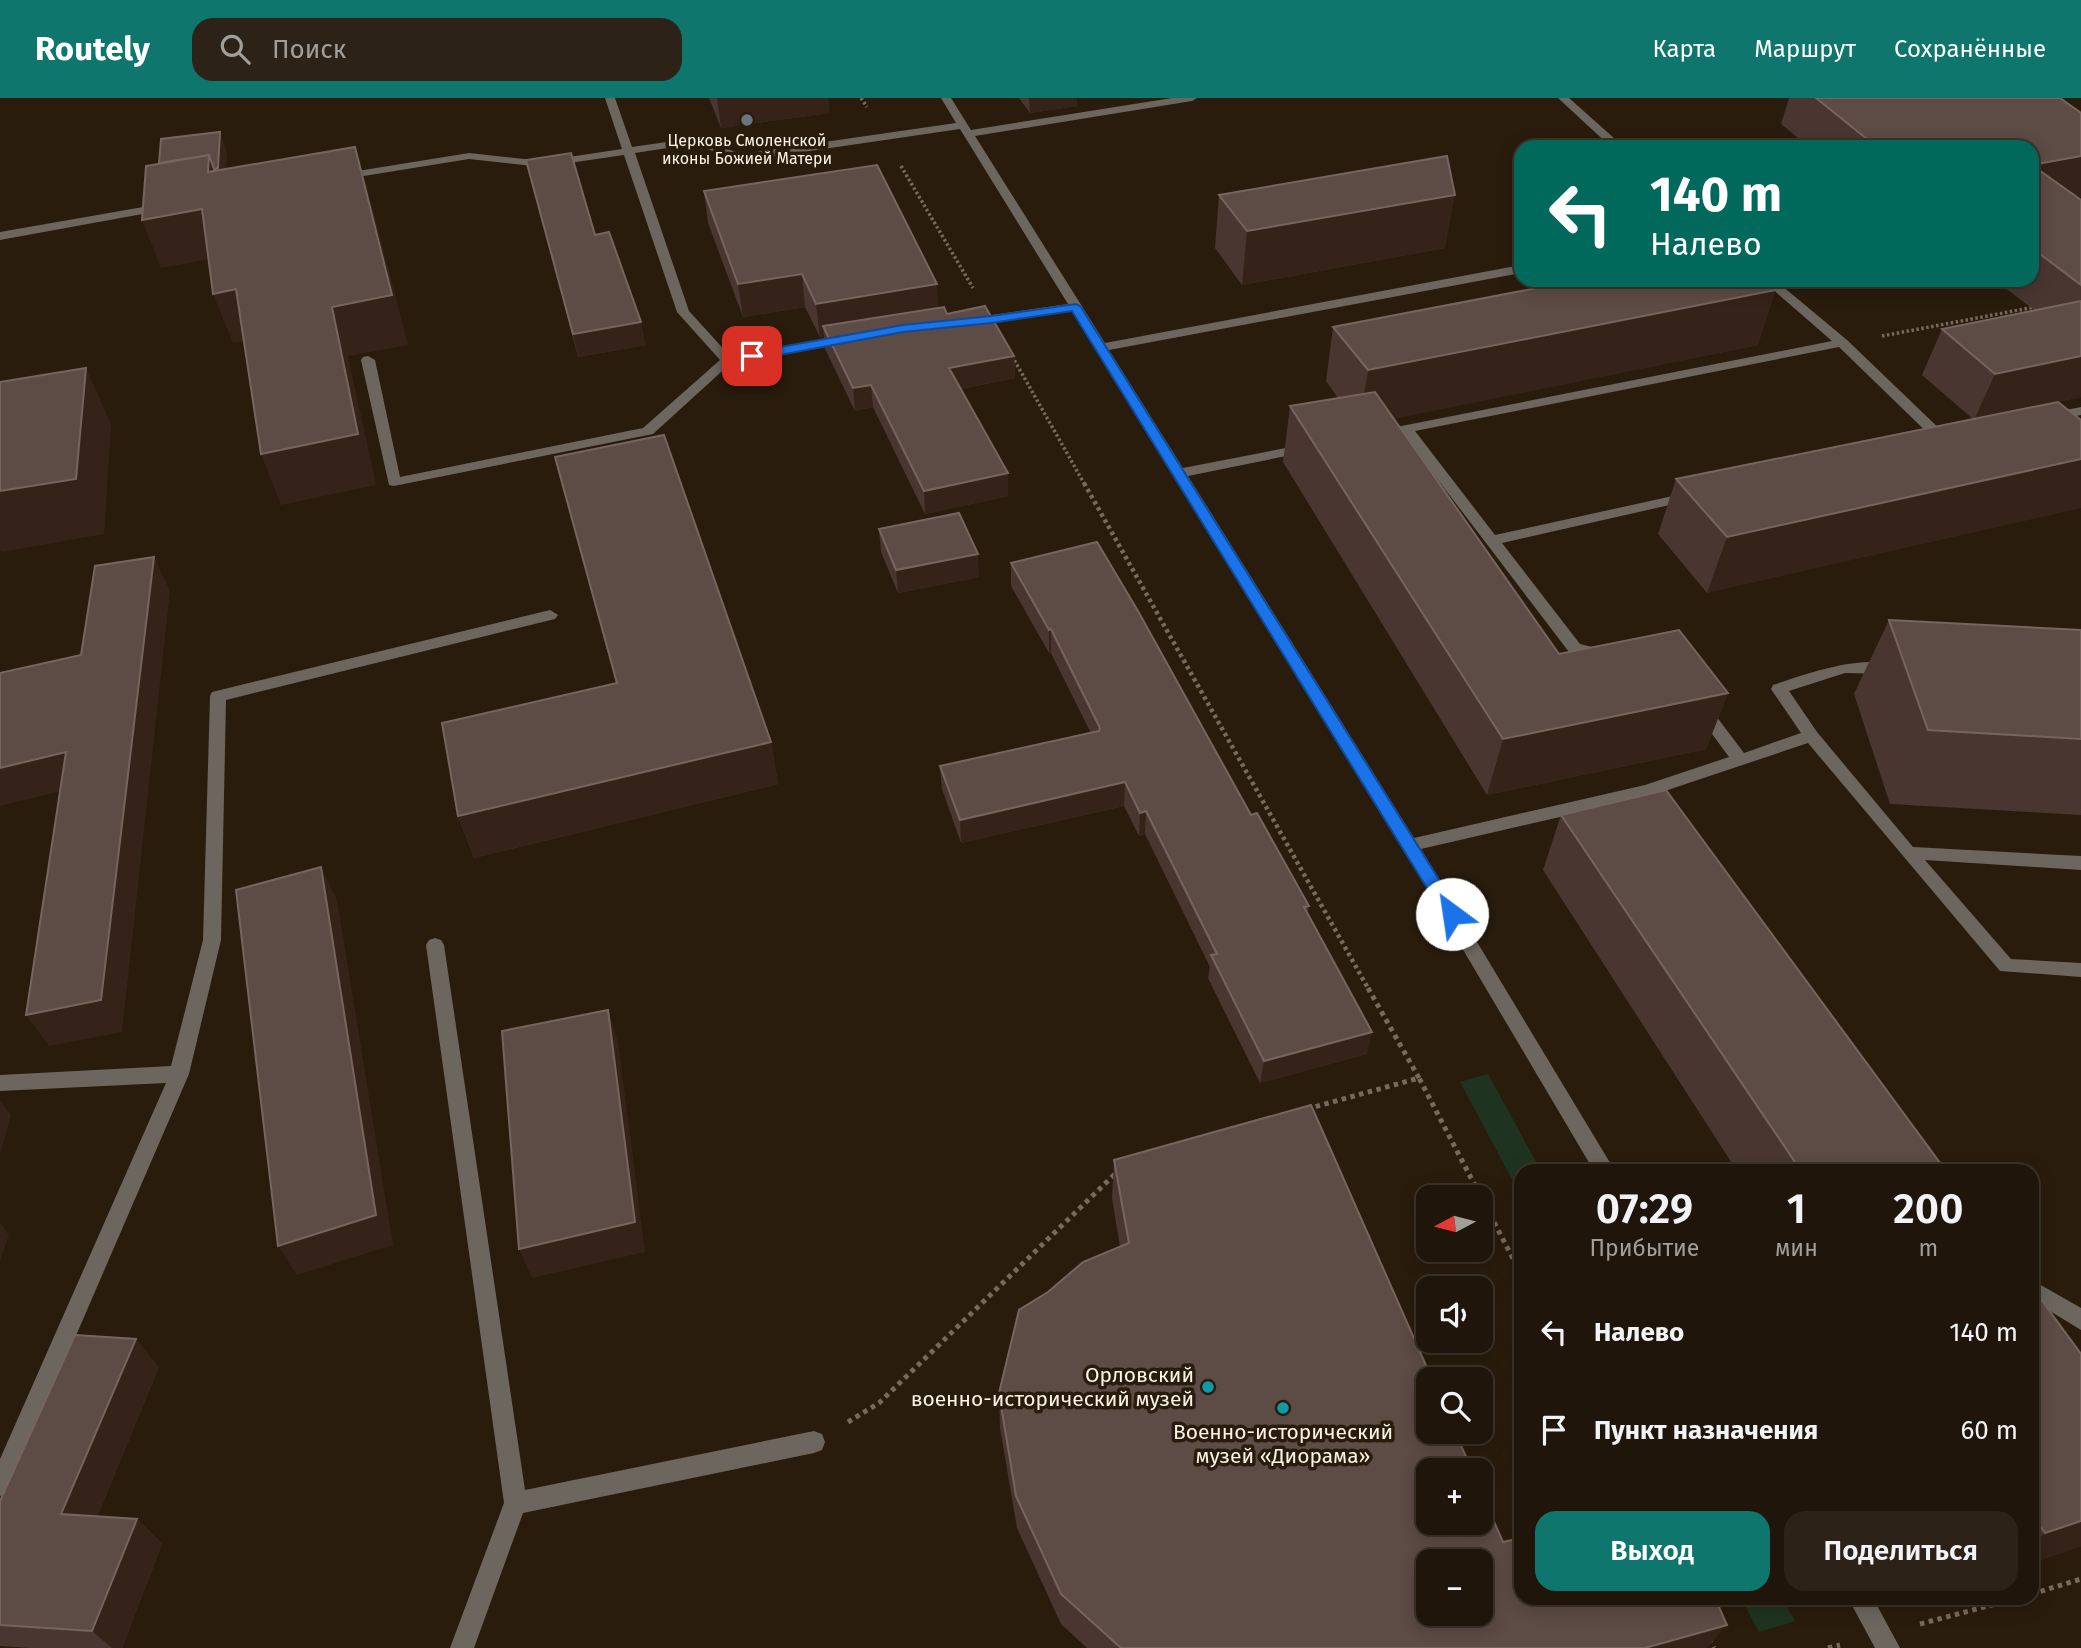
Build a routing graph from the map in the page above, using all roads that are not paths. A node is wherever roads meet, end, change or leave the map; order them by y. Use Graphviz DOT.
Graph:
graph roads {
  1 [pos="610,98"];
  2 [pos="946,98"];
  3 [pos="1192,98"];
  4 [pos="1563,98"];
  5 [pos="965,130"];
  6 [pos="1610,140"];
  7 [pos="627,150"];
  8 [pos="325,179"];
  9 [pos="176,205"];
  10 [pos="0,236"];
  11 [pos="1514,270"];
  12 [pos="1776,287"];
  13 [pos="1076,307"];
  14 [pos="953,323"];
  15 [pos="862,336"];
  16 [pos="1842,343"];
  17 [pos="1101,348"];
  18 [pos="368,360"];
  19 [pos="727,360"];
  20 [pos="2081,411"];
  21 [pos="2038,420"];
  22 [pos="1406,429"];
  23 [pos="1366,437"];
  24 [pos="1943,440"];
  25 [pos="1326,444"];
  26 [pos="1179,473"];
  27 [pos="1711,491"];
  28 [pos="1493,540"];
  29 [pos="550,615"];
  30 [pos="1612,658"];
  31 [pos="1899,671"];
  32 [pos="1692,695"];
  33 [pos="1811,736"];
  34 [pos="1741,761"];
  35 [pos="1410,845"];
  36 [pos="1908,853"];
  37 [pos="2081,863"];
  38 [pos="435,946"];
  39 [pos="2081,970"];
  40 [pos="179,1074"];
  41 [pos="0,1083"];
  42 [pos="1601,1164"];
  43 [pos="2039,1293"];
  44 [pos="2081,1320"];
  45 [pos="814,1442"];
  46 [pos="0,1485"];
  47 [pos="515,1503"];
  48 [pos="1864,1605"];
  49 [pos="462,1648"];
  50 [pos="1888,1648"];
  1 -- 7 [label="street"];
  2 -- 5 [label="street"];
  3 -- 5 [label="street"];
  4 -- 6 [label="street"];
  5 -- 7 [label="street"];
  5 -- 13 [label="street"];
  7 -- 8 [label="street"];
  7 -- 19 [label="street"];
  9 -- 10 [label="street"];
  11 -- 17 [label="street"];
  12 -- 16 [label="street"];
  13 -- 14 [label="street"];
  13 -- 17 [label="street"];
  15 -- 19 [label="street"];
  16 -- 22 [label="street"];
  16 -- 24 [label="street"];
  17 -- 26 [label="street"];
  18 -- 19 [label="street"];
  20 -- 21 [label="street"];
  22 -- 23 [label="street"];
  22 -- 28 [label="street"];
  25 -- 26 [label="street"];
  26 -- 35 [label="street"];
  27 -- 28 [label="street"];
  28 -- 30 [label="street"];
  29 -- 40 [label="street"];
  31 -- 33 [label="street"];
  32 -- 34 [label="street"];
  33 -- 34 [label="street"];
  33 -- 36 [label="street"];
  34 -- 35 [label="street"];
  35 -- 42 [label="street"];
  36 -- 37 [label="street"];
  36 -- 39 [label="street"];
  38 -- 47 [label="street"];
  40 -- 41 [label="street"];
  40 -- 46 [label="street"];
  43 -- 44 [label="street"];
  45 -- 47 [label="street"];
  47 -- 49 [label="street"];
  48 -- 50 [label="street"];
}
